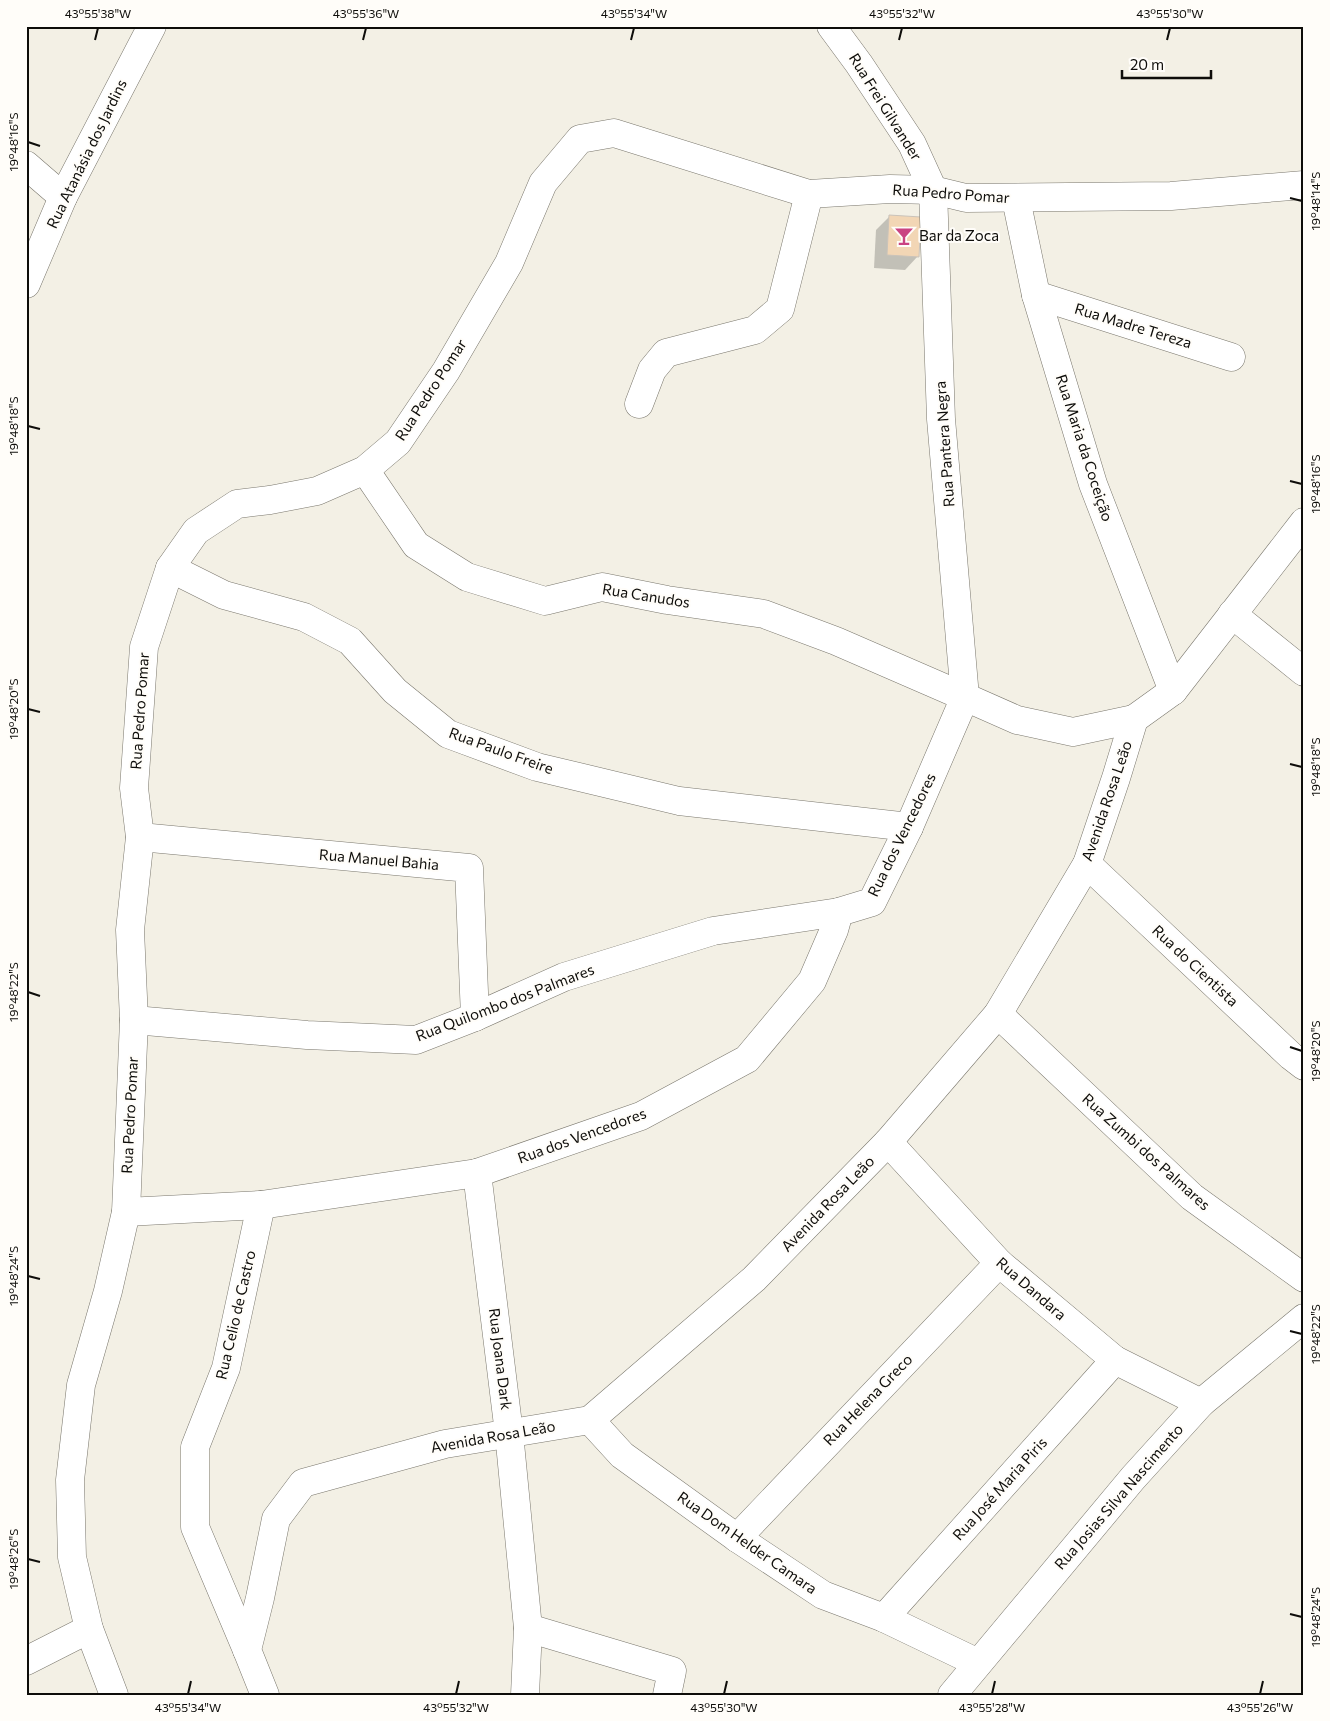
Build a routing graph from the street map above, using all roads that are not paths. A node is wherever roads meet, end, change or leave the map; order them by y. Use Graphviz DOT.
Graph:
graph roads {
  1 [pos="152,26"];
  2 [pos="831,26"];
  3 [pos="26,165"];
  4 [pos="1304,185"];
  5 [pos="933,190"];
  6 [pos="810,194"];
  7 [pos="63,197"];
  8 [pos="1016,199"];
  9 [pos="26,284"];
  10 [pos="1036,295"];
  11 [pos="1231,357"];
  12 [pos="639,404"];
  13 [pos="365,470"];
  14 [pos="1304,522"];
  15 [pos="170,568"];
  16 [pos="1232,614"];
  17 [pos="1304,672"];
  18 [pos="1172,691"];
  19 [pos="965,697"];
  20 [pos="1134,719"];
  21 [pos="909,827"];
  22 [pos="140,837"];
  23 [pos="1086,864"];
  24 [pos="839,912"];
  25 [pos="998,1014"];
  26 [pos="474,1017"];
  27 [pos="134,1020"];
  28 [pos="1304,1066"];
  29 [pos="888,1142"];
  30 [pos="477,1173"];
  31 [pos="261,1205"];
  32 [pos="126,1212"];
  33 [pos="999,1263"];
  34 [pos="1304,1278"];
  35 [pos="1304,1318"];
  36 [pos="1115,1360"];
  37 [pos="1201,1403"];
  38 [pos="590,1420"];
  39 [pos="509,1433"];
  40 [pos="737,1538"];
  41 [pos="884,1618"];
  42 [pos="528,1628"];
  43 [pos="89,1629"];
  44 [pos="247,1650"];
  45 [pos="26,1661"];
  46 [pos="978,1662"];
  47 [pos="114,1695"];
  48 [pos="265,1695"];
  49 [pos="524,1695"];
  50 [pos="667,1695"];
  51 [pos="952,1695"];
  1 -- 7 [label="street, Rua Atanásia dos Jardins"];
  2 -- 5 [label="street, Rua Frei Gilvander"];
  3 -- 7 [label="street"];
  4 -- 8 [label="street, Rua Pedro Pomar"];
  5 -- 6 [label="street, Rua Pedro Pomar"];
  5 -- 8 [label="street, Rua Pedro Pomar"];
  5 -- 19 [label="street, Rua Pantera Negra"];
  6 -- 12 [label="street"];
  6 -- 13 [label="street, Rua Pedro Pomar"];
  7 -- 9 [label="street, Rua Atanásia dos Jardins"];
  8 -- 10 [label="street, Rua Maria da Coceição"];
  10 -- 11 [label="street, Rua Madre Tereza"];
  10 -- 18 [label="street, Rua Maria da Coceição"];
  13 -- 15 [label="street, Rua Pedro Pomar"];
  13 -- 19 [label="street, Rua Canudos"];
  14 -- 16 [label="street"];
  15 -- 21 [label="street, Rua Paulo Freire"];
  15 -- 22 [label="street, Rua Pedro Pomar"];
  16 -- 17 [label="street"];
  16 -- 18 [label="street"];
  18 -- 20 [label="street"];
  19 -- 20 [label="street"];
  19 -- 21 [label="street, Rua dos Vencedores"];
  20 -- 23 [label="street, Avenida Rosa Leão"];
  21 -- 24 [label="street, Rua dos Vencedores"];
  22 -- 26 [label="street, Rua Manuel Bahia"];
  22 -- 27 [label="street, Rua Pedro Pomar"];
  23 -- 25 [label="street, Avenida Rosa Leão"];
  23 -- 28 [label="street, Rua do Cientista"];
  24 -- 26 [label="street, Rua Quilombo dos Palmares"];
  24 -- 30 [label="street, Rua dos Vencedores"];
  25 -- 29 [label="street, Avenida Rosa Leão"];
  25 -- 34 [label="street, Rua Zumbi dos Palmares"];
  26 -- 27 [label="street, Rua Quilombo dos Palmares"];
  27 -- 32 [label="street, Rua Pedro Pomar"];
  29 -- 33 [label="street, Rua Dandara"];
  29 -- 38 [label="street, Avenida Rosa Leão"];
  30 -- 31 [label="street, Rua dos Vencedores"];
  30 -- 39 [label="street, Rua Joana Dark"];
  31 -- 32 [label="street, Rua dos Vencedores"];
  31 -- 44 [label="street, Rua Celio de Castro"];
  32 -- 43 [label="street, Rua Pedro Pomar"];
  33 -- 36 [label="street, Rua Dandara"];
  33 -- 40 [label="street, Rua Helena Greco"];
  35 -- 37 [label="street, Rua Josias Silva Nascimento"];
  36 -- 37 [label="street, Rua Dandara"];
  36 -- 41 [label="street, Rua José Maria Piris"];
  37 -- 46 [label="street, Rua Josias Silva Nascimento"];
  38 -- 39 [label="street, Avenida Rosa Leão"];
  38 -- 40 [label="street, Rua Dom Helder Camara"];
  39 -- 42 [label="street, Rua Joana Dark"];
  39 -- 44 [label="street, Avenida Rosa Leão"];
  40 -- 41 [label="street, Rua Dom Helder Camara"];
  41 -- 46 [label="street, Rua Dom Helder Camara"];
  42 -- 49 [label="street, Rua Joana Dark"];
  42 -- 50 [label="street"];
  43 -- 45 [label="street"];
  43 -- 47 [label="street, Rua Pedro Pomar"];
  44 -- 48 [label="street"];
  46 -- 51 [label="street, Rua Josias Silva Nascimento"];
}
